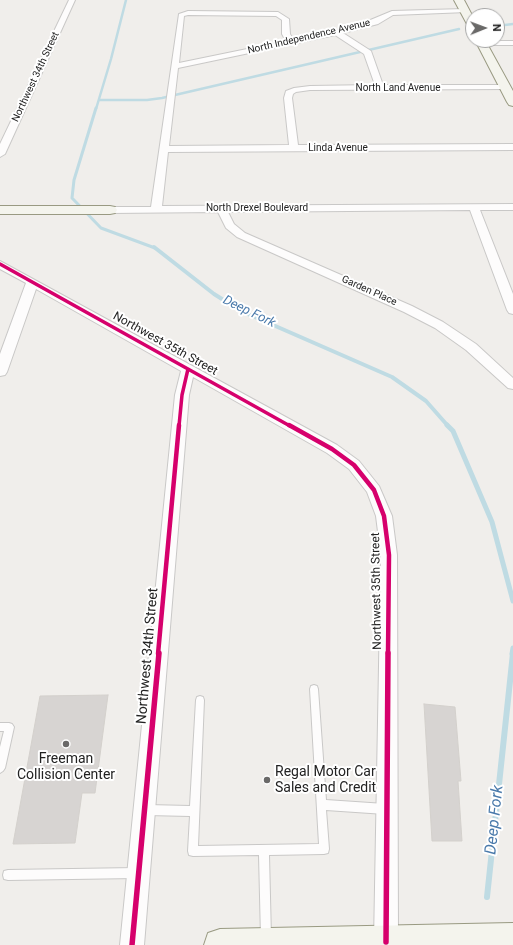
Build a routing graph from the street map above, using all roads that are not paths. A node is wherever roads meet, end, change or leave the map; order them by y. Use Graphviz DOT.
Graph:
graph roads {
  1 [pos="72,0"];
  2 [pos="460,0"];
  3 [pos="465,11"];
  4 [pos="337,32"];
  5 [pos="291,42"];
  6 [pos="484,48"];
  7 [pos="175,66"];
  8 [pos="380,88"];
  9 [pos="506,88"];
  10 [pos="513,100"];
  11 [pos="513,147"];
  12 [pos="294,148"];
  13 [pos="164,149"];
  14 [pos="0,154"];
  15 [pos="474,207"];
  16 [pos="513,207"];
  17 [pos="156,209"];
  18 [pos="222,209"];
  19 [pos="0,210"];
  20 [pos="110,210"];
  21 [pos="0,264"];
  22 [pos="32,282"];
  23 [pos="513,310"];
  24 [pos="188,369"];
  25 [pos="0,372"];
  26 [pos="513,385"];
  27 [pos="314,689"];
  28 [pos="200,700"];
  29 [pos="0,727"];
  30 [pos="0,768"];
  31 [pos="322,805"];
  32 [pos="387,809"];
  33 [pos="144,810"];
  34 [pos="195,811"];
  35 [pos="264,850"];
  36 [pos="139,873"];
  37 [pos="8,875"];
  38 [pos="513,939"];
  39 [pos="378,943"];
  40 [pos="425,943"];
  41 [pos="249,944"];
  42 [pos="306,944"];
  43 [pos="132,945"];
  44 [pos="220,945"];
  1 -- 14 [label="street, Northwest 34th Street"];
  2 -- 3 [label="main road"];
  3 -- 4 [label="street, North Independence Avenue"];
  4 -- 5 [label="street, North Independence Avenue"];
  4 -- 8 [label="street"];
  5 -- 7 [label="street, North Independence Avenue"];
  5 -- 7 [label="street"];
  6 -- 9 [label="main road"];
  7 -- 13 [label="street"];
  8 -- 9 [label="street, North Land Avenue"];
  8 -- 12 [label="street, North Land Avenue"];
  9 -- 10 [label="main road"];
  11 -- 12 [label="street, Linda Avenue"];
  12 -- 13 [label="street, Linda Avenue"];
  13 -- 17 [label="street"];
  15 -- 16 [label="street, North Drexel Boulevard"];
  15 -- 18 [label="street, North Drexel Boulevard"];
  15 -- 23 [label="street"];
  17 -- 18 [label="street, North Drexel Boulevard"];
  17 -- 20 [label="street, North Drexel Boulevard"];
  18 -- 26 [label="street, Garden Place"];
  19 -- 20 [label="main road, North Drexel Boulevard"];
  21 -- 22 [label="street, Northwest 35th Street"];
  22 -- 24 [label="street, Northwest 35th Street"];
  22 -- 25 [label="street"];
  24 -- 32 [label="street, Northwest 35th Street"];
  24 -- 33 [label="street, Northwest 34th Street"];
  27 -- 31 [label="lane"];
  28 -- 34 [label="lane"];
  29 -- 30 [label="lane"];
  31 -- 32 [label="lane"];
  31 -- 35 [label="lane"];
  32 -- 39 [label="street, Northwest 35th Street"];
  33 -- 34 [label="lane"];
  33 -- 36 [label="street, Northwest 34th Street"];
  34 -- 35 [label="lane"];
  35 -- 41 [label="lane"];
  36 -- 37 [label="lane"];
  36 -- 43 [label="street, Northwest 34th Street"];
  38 -- 40 [label="main road"];
  39 -- 40 [label="main road"];
  39 -- 42 [label="main road"];
  41 -- 42 [label="main road"];
  41 -- 44 [label="main road"];
}
